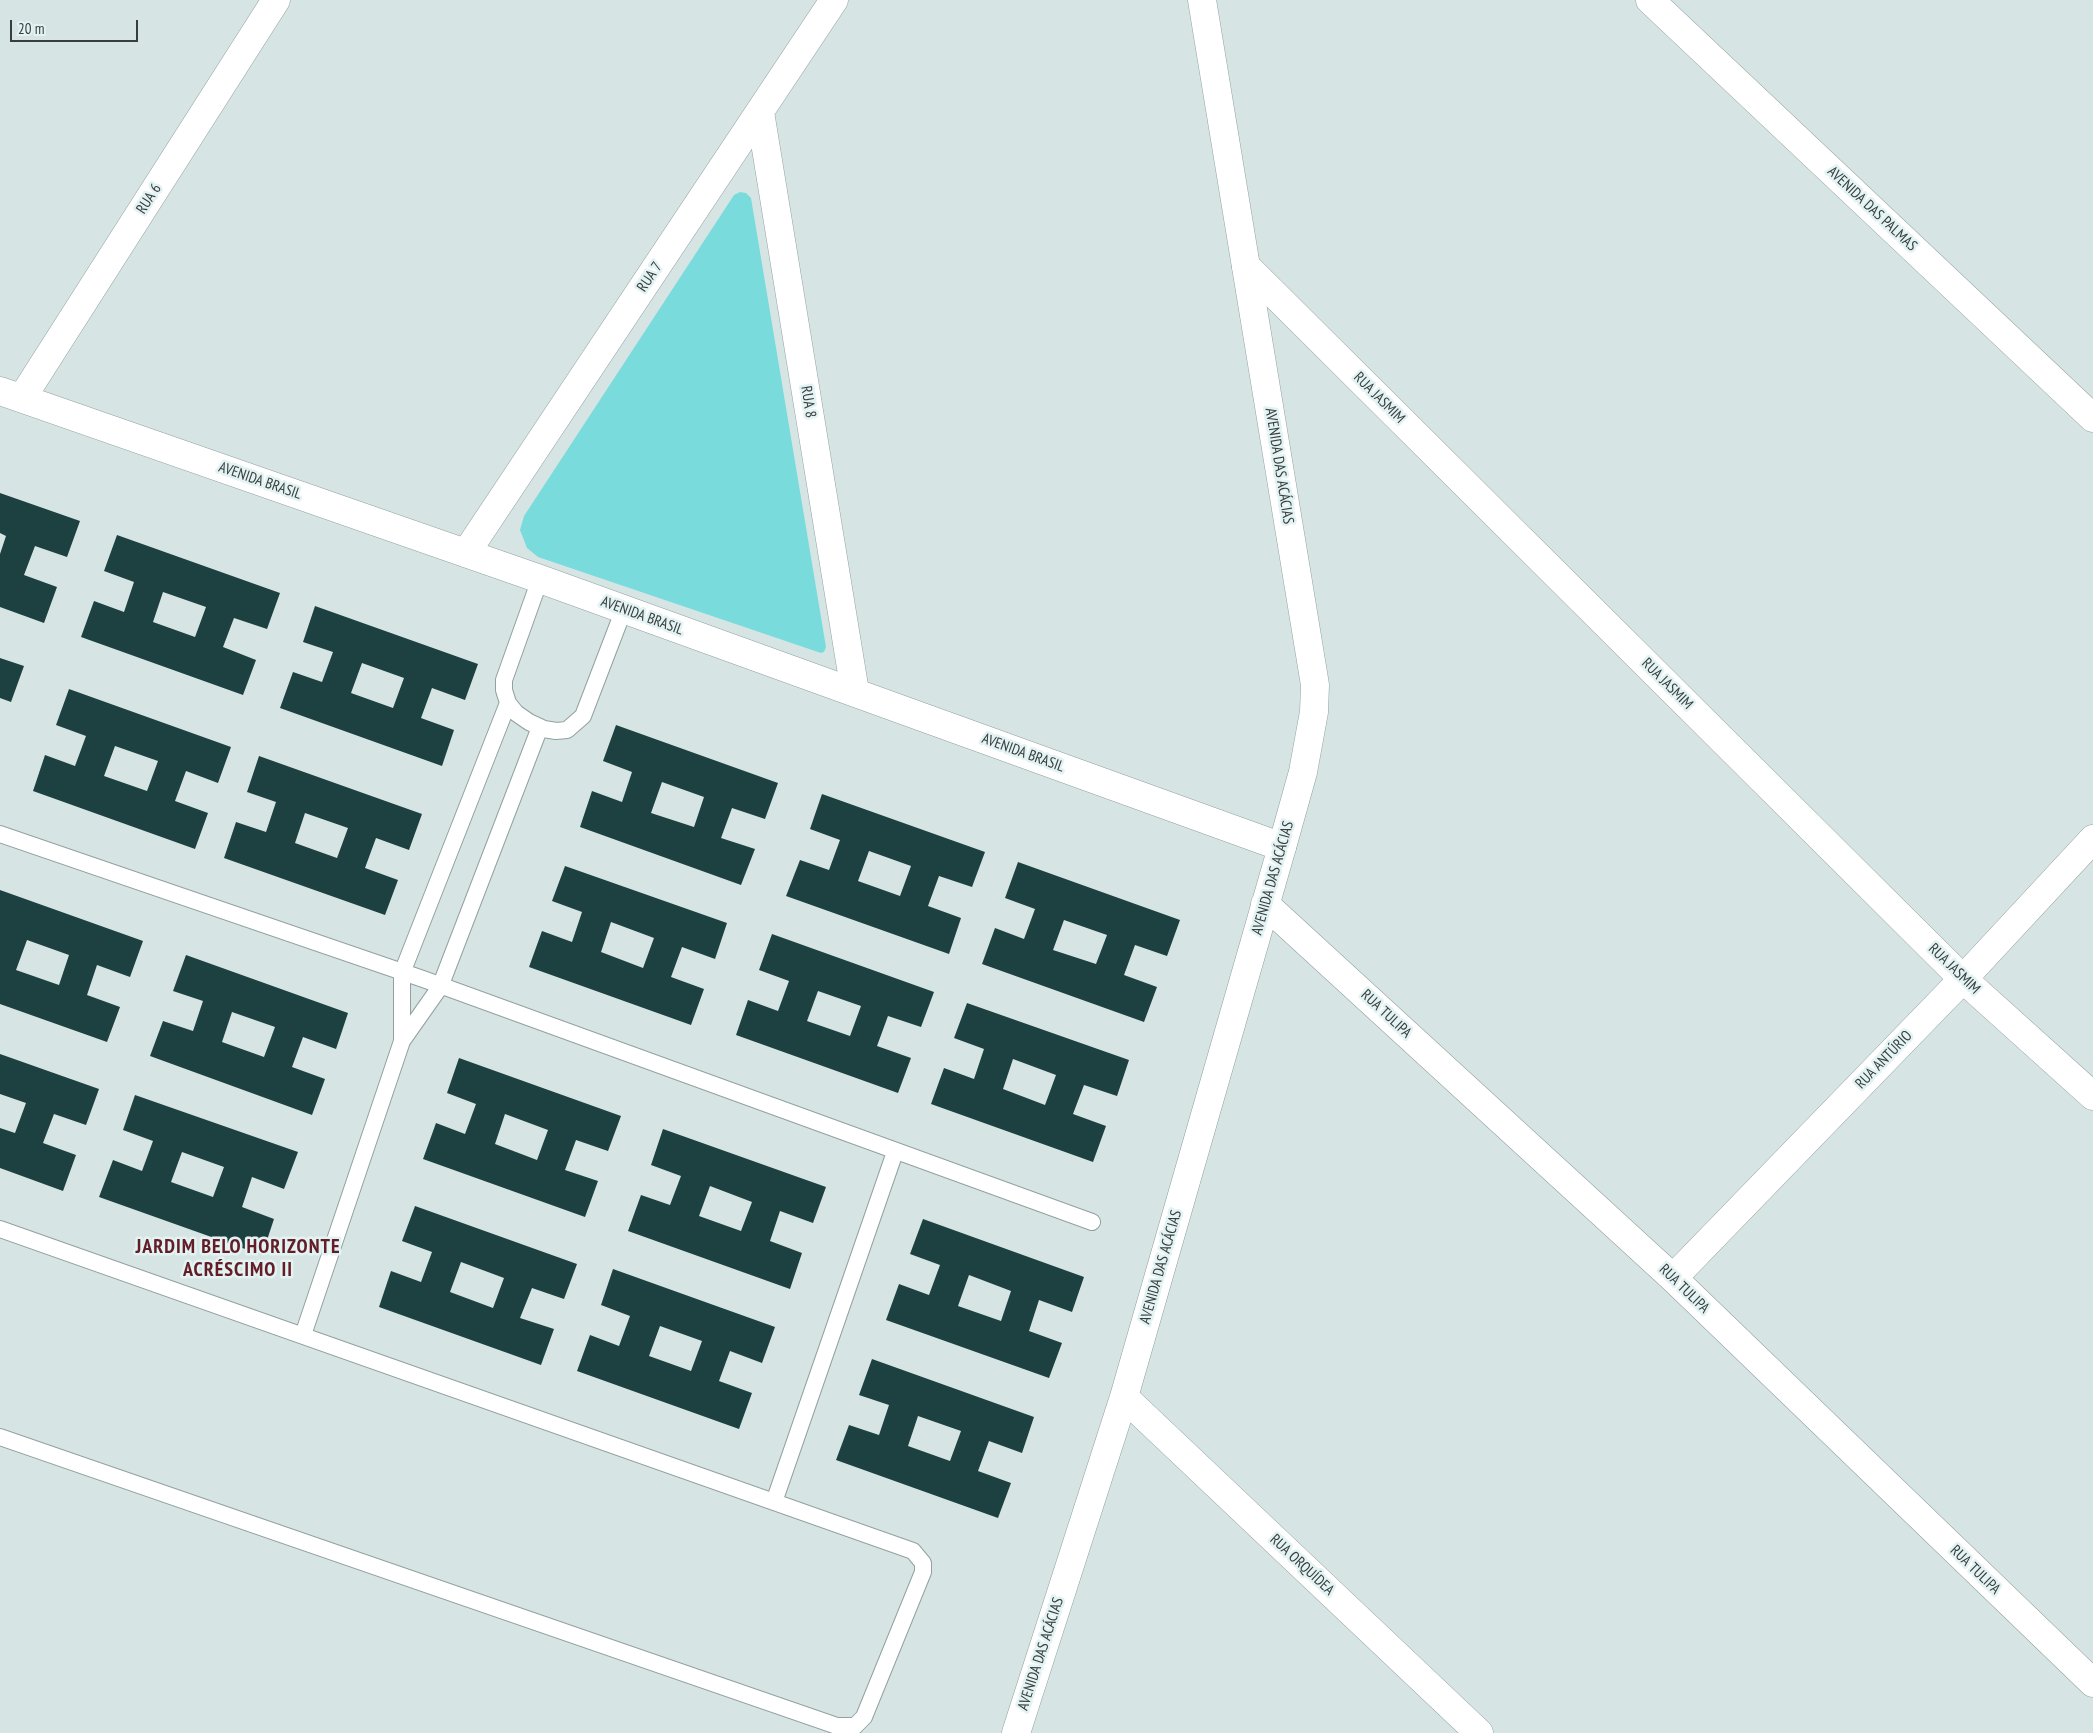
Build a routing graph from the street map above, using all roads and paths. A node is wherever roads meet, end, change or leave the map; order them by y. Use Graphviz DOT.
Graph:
graph roads {
  1 [pos="276,0"];
  2 [pos="834,0"];
  3 [pos="1202,0"];
  4 [pos="1650,0"];
  5 [pos="760,112"];
  6 [pos="1246,266"];
  7 [pos="11,394"];
  8 [pos="2093,418"];
  9 [pos="466,553"];
  10 [pos="540,579"];
  11 [pos="624,609"];
  12 [pos="855,692"];
  13 [pos="508,703"];
  14 [pos="540,726"];
  15 [pos="0,834"];
  16 [pos="2093,839"];
  17 [pos="1282,847"];
  18 [pos="1265,904"];
  19 [pos="402,973"];
  20 [pos="1963,979"];
  21 [pos="440,987"];
  22 [pos="402,1041"];
  23 [pos="2093,1096"];
  24 [pos="895,1152"];
  25 [pos="1092,1222"];
  26 [pos="0,1229"];
  27 [pos="1673,1278"];
  28 [pos="302,1335"];
  29 [pos="1124,1397"];
  30 [pos="0,1437"];
  31 [pos="774,1502"];
  32 [pos="2093,1683"];
  33 [pos="1016,1733"];
  34 [pos="1479,1733"];
  1 -- 7 [label="street, RUA 6"];
  2 -- 5 [label="street, RUA 7"];
  3 -- 6 [label="street, AVENIDA DAS ACÁCIAS"];
  4 -- 8 [label="street, AVENIDA DAS PALMAS"];
  5 -- 9 [label="street, RUA 7"];
  5 -- 12 [label="street, RUA 8"];
  6 -- 17 [label="street, AVENIDA DAS ACÁCIAS"];
  6 -- 20 [label="street, RUA JASMIM"];
  7 -- 9 [label="street, AVENIDA BRASIL"];
  9 -- 10 [label="street, AVENIDA BRASIL"];
  10 -- 11 [label="street, AVENIDA BRASIL"];
  10 -- 13 [label="lane"];
  11 -- 12 [label="street, AVENIDA BRASIL"];
  11 -- 14 [label="lane"];
  12 -- 17 [label="street, AVENIDA BRASIL"];
  13 -- 14 [label="lane"];
  13 -- 19 [label="lane"];
  14 -- 21 [label="lane"];
  15 -- 19 [label="lane"];
  16 -- 20 [label="street, RUA ANTÚRIO"];
  17 -- 18 [label="street, AVENIDA DAS ACÁCIAS"];
  18 -- 27 [label="street, RUA TULIPA"];
  18 -- 29 [label="street, AVENIDA DAS ACÁCIAS"];
  19 -- 21 [label="lane"];
  19 -- 22 [label="lane"];
  20 -- 23 [label="street, RUA JASMIM"];
  20 -- 27 [label="street, RUA ANTÚRIO"];
  21 -- 22 [label="lane"];
  21 -- 24 [label="lane"];
  22 -- 28 [label="lane"];
  24 -- 25 [label="lane"];
  24 -- 31 [label="lane"];
  26 -- 28 [label="lane"];
  27 -- 32 [label="street, RUA TULIPA"];
  28 -- 31 [label="lane"];
  29 -- 33 [label="street, AVENIDA DAS ACÁCIAS"];
  29 -- 34 [label="street, RUA ORQUÍDEA"];
  30 -- 31 [label="lane"];
}
